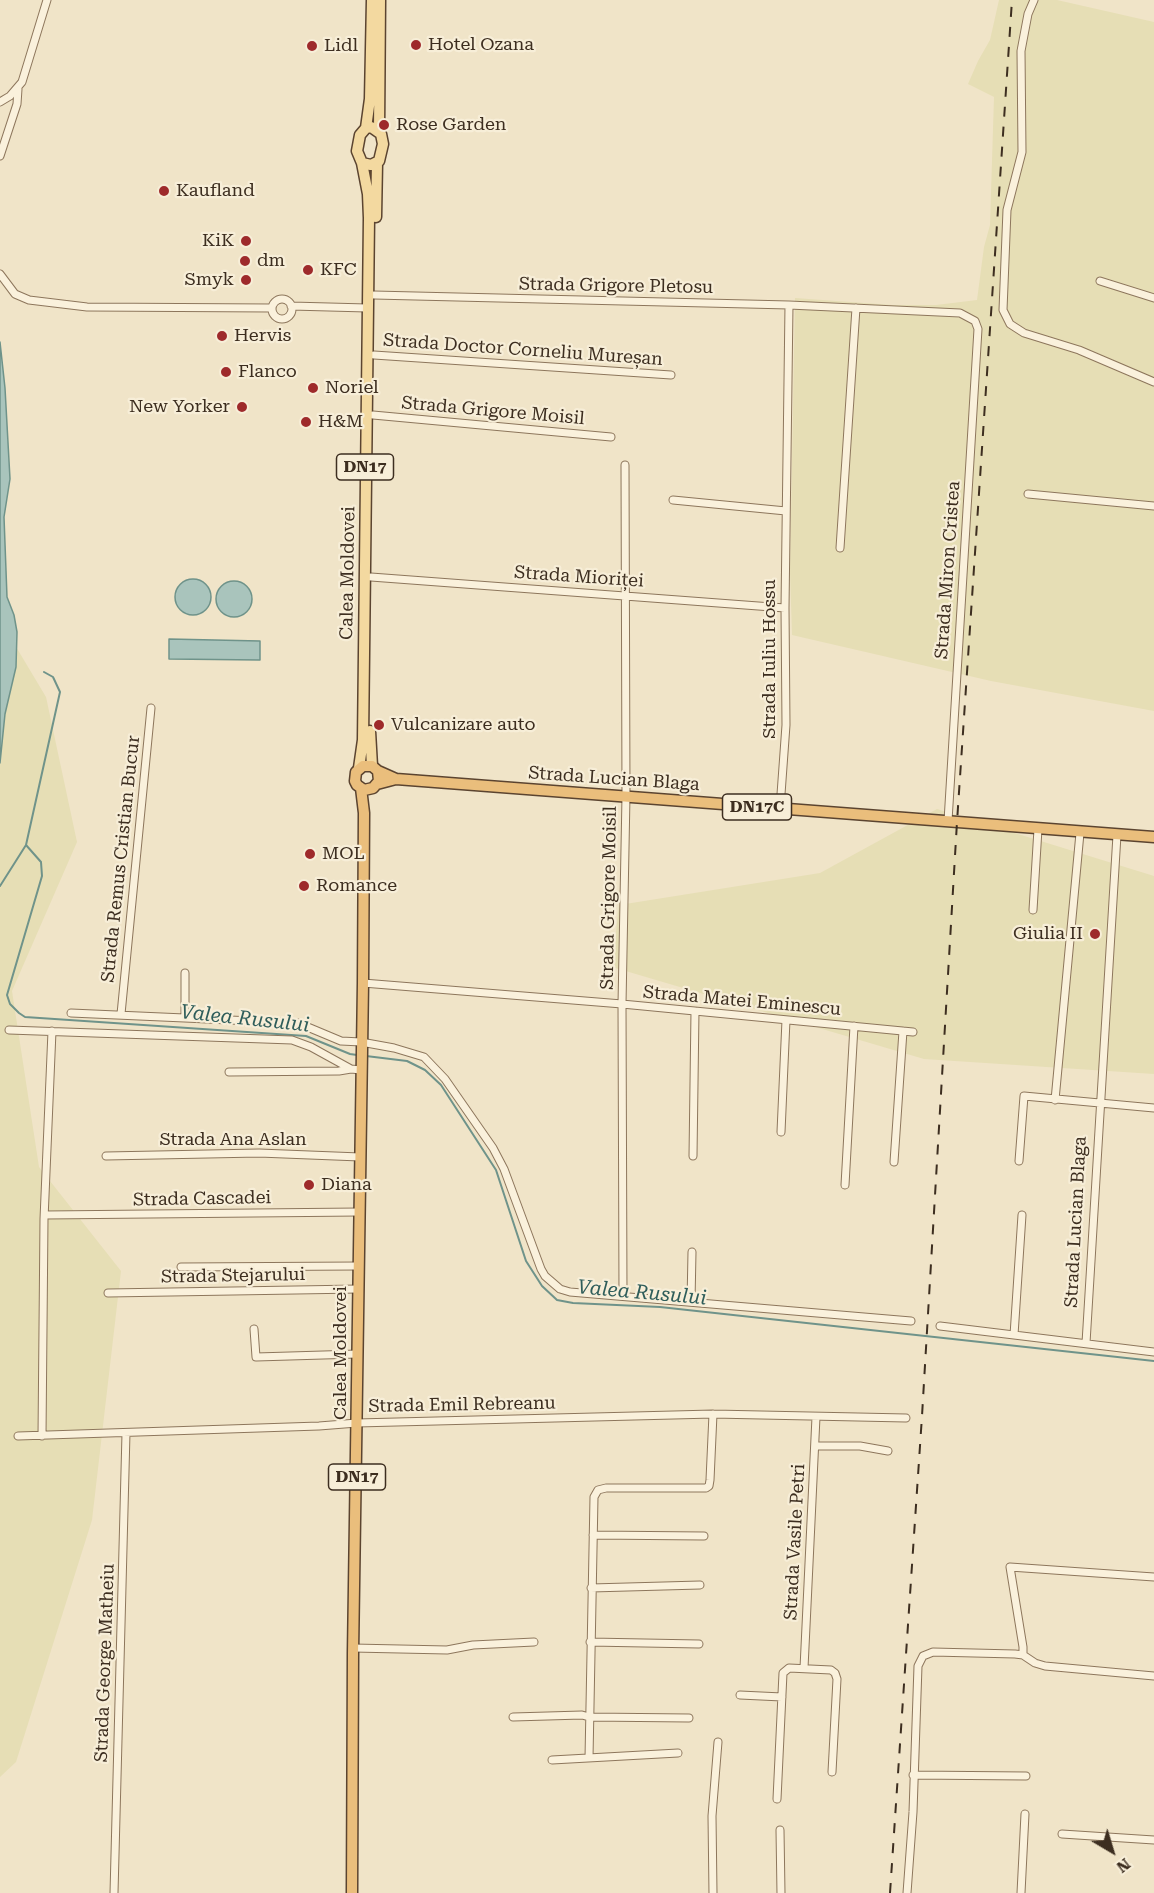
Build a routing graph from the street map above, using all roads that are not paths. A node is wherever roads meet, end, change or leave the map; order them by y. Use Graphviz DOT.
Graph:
graph roads {
  1 [pos="47,0"];
  2 [pos="372,0"];
  3 [pos="380,0"];
  4 [pos="1034,0"];
  5 [pos="18,89"];
  6 [pos="0,102"];
  7 [pos="366,128"];
  8 [pos="379,131"];
  9 [pos="0,156"];
  10 [pos="362,163"];
  11 [pos="377,163"];
  12 [pos="0,274"];
  13 [pos="1100,281"];
  14 [pos="374,295"];
  15 [pos="1154,298"];
  16 [pos="789,304"];
  17 [pos="291,306"];
  18 [pos="272,308"];
  19 [pos="367,308"];
  20 [pos="856,308"];
  21 [pos="975,321"];
  22 [pos="374,356"];
  23 [pos="671,375"];
  24 [pos="1154,382"];
  25 [pos="373,415"];
  26 [pos="611,437"];
  27 [pos="625,465"];
  28 [pos="1028,494"];
  29 [pos="673,500"];
  30 [pos="1154,506"];
  31 [pos="786,511"];
  32 [pos="840,548"];
  33 [pos="371,577"];
  34 [pos="625,596"];
  35 [pos="785,608"];
  36 [pos="151,708"];
  37 [pos="359,768"];
  38 [pos="375,769"];
  39 [pos="396,779"];
  40 [pos="375,786"];
  41 [pos="361,788"];
  42 [pos="626,796"];
  43 [pos="780,808"];
  44 [pos="364,813"];
  45 [pos="948,821"];
  46 [pos="1038,829"];
  47 [pos="1080,832"];
  48 [pos="1117,835"];
  49 [pos="1154,837"];
  50 [pos="1033,910"];
  51 [pos="185,973"];
  52 [pos="363,983"];
  53 [pos="621,1004"];
  54 [pos="695,1011"];
  55 [pos="71,1012"];
  56 [pos="121,1014"];
  57 [pos="185,1016"];
  58 [pos="786,1020"];
  59 [pos="854,1026"];
  60 [pos="9,1030"];
  61 [pos="52,1031"];
  62 [pos="903,1031"];
  63 [pos="914,1032"];
  64 [pos="361,1045"];
  65 [pos="358,1067"];
  66 [pos="229,1072"];
  67 [pos="1055,1100"];
  68 [pos="1100,1103"];
  69 [pos="1154,1108"];
  70 [pos="781,1132"];
  71 [pos="106,1156"];
  72 [pos="693,1156"];
  73 [pos="360,1157"];
  74 [pos="894,1161"];
  75 [pos="1019,1161"];
  76 [pos="845,1185"];
  77 [pos="359,1212"];
  78 [pos="45,1215"];
  79 [pos="1022,1215"];
  80 [pos="692,1252"];
  81 [pos="359,1266"];
  82 [pos="181,1267"];
  83 [pos="358,1289"];
  84 [pos="108,1293"];
  85 [pos="623,1296"];
  86 [pos="691,1302"];
  87 [pos="911,1321"];
  88 [pos="940,1326"];
  89 [pos="254,1329"];
  90 [pos="1014,1335"];
  91 [pos="1086,1344"];
  92 [pos="1154,1352"];
  93 [pos="357,1354"];
  94 [pos="713,1414"];
  95 [pos="816,1417"];
  96 [pos="906,1418"];
  97 [pos="357,1423"];
  98 [pos="126,1433"];
  99 [pos="18,1436"];
  100 [pos="42,1436"];
  101 [pos="815,1446"];
  102 [pos="888,1451"];
  103 [pos="593,1535"];
  104 [pos="704,1536"];
  105 [pos="1154,1577"];
  106 [pos="700,1585"];
  107 [pos="591,1588"];
  108 [pos="534,1642"];
  109 [pos="590,1642"];
  110 [pos="699,1644"];
  111 [pos="353,1648"];
  112 [pos="1023,1655"];
  113 [pos="804,1668"];
  114 [pos="1154,1676"];
  115 [pos="740,1695"];
  116 [pos="782,1697"];
  117 [pos="513,1717"];
  118 [pos="589,1717"];
  119 [pos="689,1718"];
  120 [pos="718,1742"];
  121 [pos="678,1753"];
  122 [pos="589,1758"];
  123 [pos="552,1760"];
  124 [pos="832,1772"];
  125 [pos="913,1775"];
  126 [pos="1026,1776"];
  127 [pos="777,1799"];
  128 [pos="1025,1814"];
  129 [pos="780,1830"];
  130 [pos="1062,1834"];
  131 [pos="1154,1840"];
  132 [pos="114,1893"];
  133 [pos="352,1893"];
  134 [pos="713,1893"];
  135 [pos="781,1893"];
  136 [pos="906,1893"];
  137 [pos="1021,1893"];
  1 -- 5 [label="street"];
  2 -- 7 [label="main road"];
  3 -- 8 [label="main road"];
  4 -- 24 [label="street"];
  5 -- 6 [label="street"];
  5 -- 9 [label="street"];
  7 -- 8 [label="main road"];
  7 -- 10 [label="main road"];
  8 -- 11 [label="main road"];
  10 -- 11 [label="main road"];
  10 -- 19 [label="main road, Calea Moldovei / DN17"];
  11 -- 14 [label="main road, Calea Moldovei / DN17"];
  12 -- 18 [label="street"];
  13 -- 15 [label="street"];
  14 -- 16 [label="street, Strada Grigore Pletosu"];
  14 -- 22 [label="main road, Calea Moldovei / DN17"];
  16 -- 20 [label="street, Strada Grigore Pletosu"];
  16 -- 31 [label="street, Strada Iuliu Hossu"];
  17 -- 18 [label="street"];
  17 -- 18 [label="street"];
  17 -- 19 [label="street"];
  19 -- 37 [label="main road, Calea Moldovei / DN17"];
  20 -- 21 [label="street, Strada Grigore Pletosu"];
  20 -- 32 [label="street"];
  21 -- 45 [label="street, Strada Miron Cristea"];
  22 -- 23 [label="street, Strada Doctor Corneliu Mureșan"];
  22 -- 25 [label="main road, Calea Moldovei / DN17"];
  25 -- 26 [label="street, Strada Grigore Moisil"];
  25 -- 33 [label="main road, Calea Moldovei / DN17"];
  27 -- 34 [label="street, Strada Grigore Moisil"];
  28 -- 30 [label="street"];
  29 -- 31 [label="street"];
  31 -- 35 [label="street, Strada Iuliu Hossu"];
  33 -- 34 [label="street, Strada Mioriței"];
  33 -- 38 [label="main road, Calea Moldovei / DN17"];
  34 -- 35 [label="street, Strada Mioriței"];
  34 -- 42 [label="street, Strada Grigore Moisil"];
  35 -- 43 [label="street, Strada Iuliu Hossu"];
  36 -- 56 [label="street, Strada Remus Cristian Bucur"];
  37 -- 38 [label="highway"];
  37 -- 41 [label="highway, DN17"];
  38 -- 39 [label="highway, Strada Lucian Blaga / DN17C"];
  38 -- 40 [label="highway, DN17"];
  39 -- 40 [label="highway, Strada Lucian Blaga / DN17C"];
  39 -- 42 [label="highway, Strada Lucian Blaga / DN17C"];
  40 -- 41 [label="highway"];
  40 -- 44 [label="highway, Calea Moldovei / DN17"];
  41 -- 44 [label="highway, Calea Moldovei / DN17"];
  42 -- 43 [label="highway, Strada Lucian Blaga / DN17C"];
  42 -- 53 [label="street, Strada Grigore Moisil"];
  43 -- 45 [label="highway, Strada Lucian Blaga / DN17C"];
  44 -- 52 [label="highway, Calea Moldovei / DN17"];
  45 -- 46 [label="highway, Strada Lucian Blaga / DN17C"];
  46 -- 47 [label="highway, Strada Lucian Blaga / DN17C"];
  46 -- 50 [label="street"];
  47 -- 48 [label="highway, Strada Lucian Blaga / DN17C"];
  47 -- 67 [label="street"];
  48 -- 49 [label="highway, Strada Lucian Blaga / DN17C"];
  48 -- 68 [label="street, Strada Lucian Blaga"];
  51 -- 57 [label="street"];
  52 -- 53 [label="street, Strada Matei Eminescu"];
  52 -- 64 [label="highway, Calea Moldovei / DN17"];
  53 -- 54 [label="street, Strada Matei Eminescu"];
  53 -- 85 [label="street, Strada Grigore Moisil"];
  54 -- 58 [label="street, Strada Matei Eminescu"];
  54 -- 72 [label="street"];
  55 -- 56 [label="street"];
  56 -- 57 [label="street"];
  57 -- 64 [label="street"];
  58 -- 59 [label="street, Strada Matei Eminescu"];
  58 -- 70 [label="street"];
  59 -- 62 [label="street, Strada Matei Eminescu"];
  59 -- 76 [label="street"];
  60 -- 61 [label="street"];
  61 -- 65 [label="street"];
  61 -- 78 [label="street"];
  62 -- 63 [label="street, Strada Matei Eminescu"];
  62 -- 74 [label="street"];
  64 -- 65 [label="highway, Calea Moldovei / DN17"];
  64 -- 85 [label="street"];
  65 -- 66 [label="street"];
  65 -- 73 [label="highway, Calea Moldovei / DN17"];
  67 -- 68 [label="street"];
  67 -- 75 [label="street"];
  68 -- 69 [label="street"];
  68 -- 91 [label="street, Strada Lucian Blaga"];
  71 -- 73 [label="street, Strada Ana Aslan"];
  73 -- 77 [label="highway, Calea Moldovei / DN17"];
  77 -- 78 [label="street, Strada Cascadei"];
  77 -- 81 [label="highway, Calea Moldovei / DN17"];
  78 -- 100 [label="street"];
  79 -- 90 [label="street"];
  80 -- 86 [label="street"];
  81 -- 82 [label="street"];
  81 -- 83 [label="highway, Calea Moldovei / DN17"];
  83 -- 84 [label="street, Strada Stejarului"];
  83 -- 93 [label="highway, Calea Moldovei / DN17"];
  85 -- 86 [label="street"];
  86 -- 87 [label="street"];
  88 -- 90 [label="street"];
  89 -- 93 [label="street"];
  90 -- 91 [label="street"];
  91 -- 92 [label="street"];
  93 -- 97 [label="highway, Calea Moldovei / DN17"];
  94 -- 95 [label="street, Strada Emil Rebreanu"];
  94 -- 97 [label="street, Strada Emil Rebreanu"];
  94 -- 103 [label="street"];
  95 -- 96 [label="street, Strada Emil Rebreanu"];
  95 -- 101 [label="street, Strada Vasile Petri"];
  97 -- 98 [label="street, Strada Emil Rebreanu"];
  97 -- 111 [label="highway, Calea Moldovei / DN17"];
  98 -- 100 [label="street, Strada Emil Rebreanu"];
  98 -- 132 [label="street, Strada George Matheiu"];
  99 -- 100 [label="street, Strada Emil Rebreanu"];
  101 -- 102 [label="street"];
  101 -- 113 [label="street, Strada Vasile Petri"];
  103 -- 104 [label="street"];
  103 -- 107 [label="street"];
  105 -- 112 [label="street"];
  106 -- 107 [label="street"];
  107 -- 109 [label="street"];
  108 -- 111 [label="street"];
  109 -- 110 [label="street"];
  109 -- 118 [label="street"];
  111 -- 133 [label="highway, Calea Moldovei / DN17"];
  112 -- 114 [label="street"];
  112 -- 125 [label="street"];
  113 -- 116 [label="street"];
  113 -- 124 [label="street"];
  115 -- 116 [label="street"];
  116 -- 127 [label="street"];
  117 -- 118 [label="street"];
  118 -- 119 [label="street"];
  118 -- 122 [label="street"];
  120 -- 134 [label="street"];
  121 -- 122 [label="street"];
  122 -- 123 [label="street"];
  125 -- 126 [label="street"];
  125 -- 136 [label="street"];
  128 -- 137 [label="street"];
  129 -- 135 [label="street"];
  130 -- 131 [label="street"];
}
